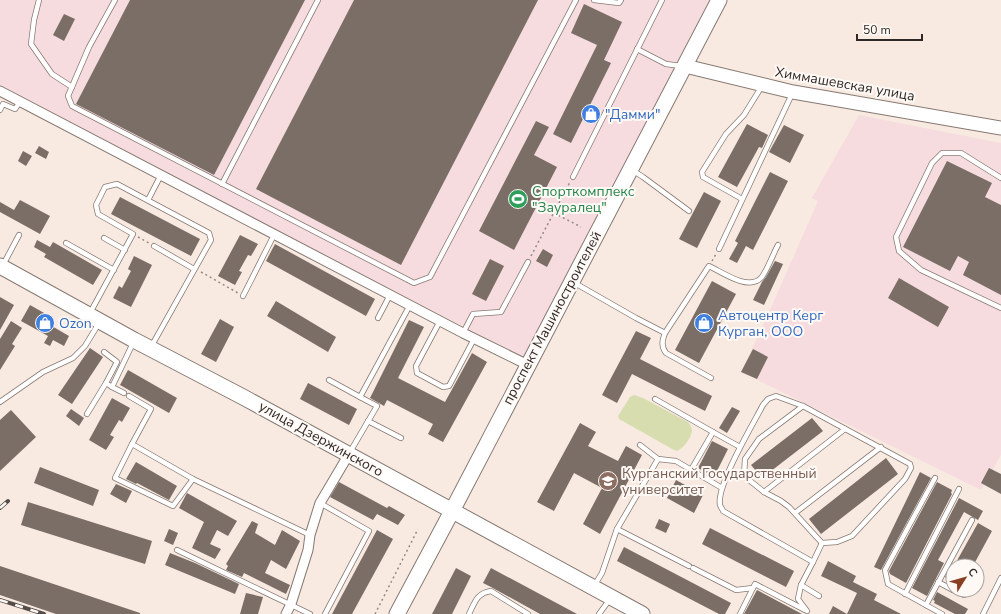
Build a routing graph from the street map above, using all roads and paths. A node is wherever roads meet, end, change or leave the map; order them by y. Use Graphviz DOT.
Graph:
graph roads {
  1 [pos="39,0"];
  2 [pos="114,0"];
  3 [pos="318,0"];
  4 [pos="576,0"];
  5 [pos="594,0"];
  6 [pos="621,0"];
  7 [pos="662,0"];
  8 [pos="719,0"];
  9 [pos="637,49"];
  10 [pos="684,66"];
  11 [pos="763,85"];
  12 [pos="72,87"];
  13 [pos="0,91"];
  14 [pos="793,92"];
  15 [pos="20,102"];
  16 [pos="0,110"];
  17 [pos="1001,128"];
  18 [pos="630,170"];
  19 [pos="161,175"];
  20 [pos="573,177"];
  21 [pos="1001,178"];
  22 [pos="222,184"];
  23 [pos="742,199"];
  24 [pos="148,200"];
  25 [pos="689,211"];
  26 [pos="554,213"];
  27 [pos="581,227"];
  28 [pos="133,234"];
  29 [pos="19,235"];
  30 [pos="274,235"];
  31 [pos="104,238"];
  32 [pos="66,243"];
  33 [pos="778,245"];
  34 [pos="154,246"];
  35 [pos="719,249"];
  36 [pos="124,250"];
  37 [pos="528,262"];
  38 [pos="1,266"];
  39 [pos="709,266"];
  40 [pos="194,269"];
  41 [pos="114,270"];
  42 [pos="572,281"];
  43 [pos="390,295"];
  44 [pos="243,296"];
  45 [pos="410,306"];
  46 [pos="1001,308"];
  47 [pos="95,318"];
  48 [pos="378,318"];
  49 [pos="440,321"];
  50 [pos="463,333"];
  51 [pos="665,333"];
  52 [pos="474,339"];
  53 [pos="134,340"];
  54 [pos="150,349"];
  55 [pos="104,352"];
  56 [pos="528,365"];
  57 [pos="711,378"];
  58 [pos="329,380"];
  59 [pos="106,383"];
  60 [pos="112,387"];
  61 [pos="124,393"];
  62 [pos="129,396"];
  63 [pos="360,397"];
  64 [pos="655,399"];
  65 [pos="0,402"];
  66 [pos="803,406"];
  67 [pos="87,414"];
  68 [pos="368,422"];
  69 [pos="845,429"];
  70 [pos="713,432"];
  71 [pos="401,438"];
  72 [pos="132,444"];
  73 [pos="640,445"];
  74 [pos="740,447"];
  75 [pos="881,447"];
  76 [pos="349,454"];
  77 [pos="658,459"];
  78 [pos="691,470"];
  79 [pos="935,478"];
  80 [pos="192,479"];
  81 [pos="722,488"];
  82 [pos="959,489"];
  83 [pos="764,492"];
  84 [pos="320,503"];
  85 [pos="452,511"];
  86 [pos="795,513"];
  87 [pos="972,520"];
  88 [pos="418,528"];
  89 [pos="617,529"];
  90 [pos="310,535"];
  91 [pos="822,543"];
  92 [pos="176,550"];
  93 [pos="813,562"];
  94 [pos="1001,578"];
  95 [pos="938,582"];
  96 [pos="801,585"];
  97 [pos="945,586"];
  98 [pos="593,588"];
  99 [pos="753,588"];
  100 [pos="905,594"];
  101 [pos="819,596"];
  102 [pos="611,598"];
  103 [pos="291,604"];
  104 [pos="926,605"];
  105 [pos="806,613"];
  106 [pos="286,614"];
  107 [pos="310,614"];
  108 [pos="326,614"];
  109 [pos="375,614"];
  110 [pos="397,614"];
  111 [pos="469,614"];
  112 [pos="528,614"];
  113 [pos="599,614"];
  114 [pos="642,614"];
  115 [pos="740,614"];
  116 [pos="942,614"];
  117 [pos="983,614"];
  1 -- 12 [label="lane"];
  2 -- 12 [label="lane"];
  3 -- 22 [label="lane"];
  4 -- 22 [label="lane"];
  5 -- 6 [label="lane"];
  7 -- 9 [label="lane"];
  8 -- 10 [label="main road, проспект Машиностроителей"];
  9 -- 10 [label="lane"];
  9 -- 20 [label="lane"];
  10 -- 11 [label="street, Химмашевская улица"];
  10 -- 18 [label="main road, проспект Машиностроителей"];
  11 -- 14 [label="street, Химмашевская улица"];
  11 -- 23 [label="lane"];
  12 -- 22 [label="lane"];
  13 -- 15 [label="street"];
  14 -- 17 [label="street, Химмашевская улица"];
  14 -- 23 [label="lane"];
  15 -- 16 [label="lane"];
  15 -- 19 [label="street"];
  18 -- 25 [label="lane"];
  18 -- 42 [label="main road, проспект Машиностроителей"];
  19 -- 24 [label="lane"];
  19 -- 30 [label="street"];
  20 -- 26 [label="path"];
  21 -- 46 [label="lane"];
  23 -- 35 [label="lane"];
  24 -- 28 [label="lane"];
  24 -- 40 [label="lane"];
  26 -- 27 [label="path"];
  26 -- 37 [label="path"];
  28 -- 34 [label="path"];
  28 -- 36 [label="lane"];
  29 -- 38 [label="lane"];
  30 -- 43 [label="street"];
  30 -- 44 [label="lane"];
  31 -- 36 [label="lane"];
  32 -- 41 [label="lane"];
  33 -- 39 [label="lane"];
  34 -- 40 [label="lane"];
  35 -- 39 [label="path"];
  36 -- 41 [label="lane"];
  37 -- 50 [label="lane"];
  38 -- 47 [label="main road, улица Дзержинского"];
  39 -- 51 [label="lane"];
  40 -- 44 [label="path"];
  40 -- 54 [label="lane"];
  41 -- 47 [label="lane"];
  42 -- 51 [label="lane"];
  42 -- 56 [label="main road, проспект Машиностроителей"];
  43 -- 45 [label="street"];
  43 -- 48 [label="lane"];
  45 -- 49 [label="street"];
  45 -- 63 [label="lane"];
  47 -- 53 [label="main road, улица Дзержинского"];
  47 -- 65 [label="lane"];
  49 -- 50 [label="street"];
  49 -- 52 [label="lane"];
  50 -- 52 [label="street"];
  51 -- 57 [label="lane"];
  52 -- 56 [label="street"];
  53 -- 54 [label="main road, улица Дзержинского"];
  53 -- 60 [label="lane"];
  54 -- 76 [label="main road, улица Дзержинского"];
  55 -- 59 [label="lane"];
  56 -- 85 [label="main road, проспект Машиностроителей"];
  58 -- 63 [label="lane"];
  59 -- 60 [label="lane"];
  59 -- 67 [label="lane"];
  60 -- 61 [label="lane"];
  62 -- 72 [label="lane"];
  63 -- 68 [label="lane"];
  64 -- 70 [label="lane"];
  66 -- 69 [label="lane"];
  66 -- 74 [label="lane"];
  66 -- 83 [label="lane"];
  68 -- 71 [label="lane"];
  68 -- 76 [label="lane"];
  69 -- 75 [label="lane"];
  69 -- 83 [label="lane"];
  70 -- 74 [label="lane"];
  70 -- 78 [label="lane"];
  72 -- 80 [label="lane"];
  72 -- 80 [label="lane"];
  73 -- 77 [label="lane"];
  74 -- 81 [label="lane"];
  75 -- 86 [label="lane"];
  75 -- 91 [label="lane"];
  76 -- 84 [label="street"];
  76 -- 85 [label="main road, улица Дзержинского"];
  77 -- 78 [label="lane"];
  77 -- 89 [label="lane"];
  78 -- 81 [label="lane"];
  79 -- 100 [label="lane"];
  80 -- 90 [label="lane"];
  81 -- 93 [label="lane"];
  82 -- 100 [label="lane"];
  83 -- 86 [label="lane"];
  84 -- 90 [label="street"];
  84 -- 108 [label="lane"];
  85 -- 98 [label="main road, улица Дзержинского"];
  85 -- 110 [label="main road, проспект Машиностроителей"];
  86 -- 91 [label="lane"];
  87 -- 95 [label="lane"];
  88 -- 109 [label="path"];
  89 -- 98 [label="lane"];
  89 -- 99 [label="lane"];
  90 -- 103 [label="street"];
  91 -- 93 [label="lane"];
  92 -- 103 [label="lane"];
  93 -- 96 [label="lane"];
  94 -- 117 [label="lane"];
  95 -- 97 [label="lane"];
  95 -- 104 [label="lane"];
  96 -- 101 [label="lane"];
  96 -- 105 [label="lane"];
  98 -- 102 [label="main road, улица Дзержинского"];
  99 -- 105 [label="lane"];
  99 -- 115 [label="lane"];
  100 -- 104 [label="lane"];
  102 -- 113 [label="lane"];
  102 -- 114 [label="main road, улица Дзержинского"];
  103 -- 106 [label="street"];
  103 -- 107 [label="lane"];
  104 -- 116 [label="lane"];
  111 -- 112 [label="lane"];
}
